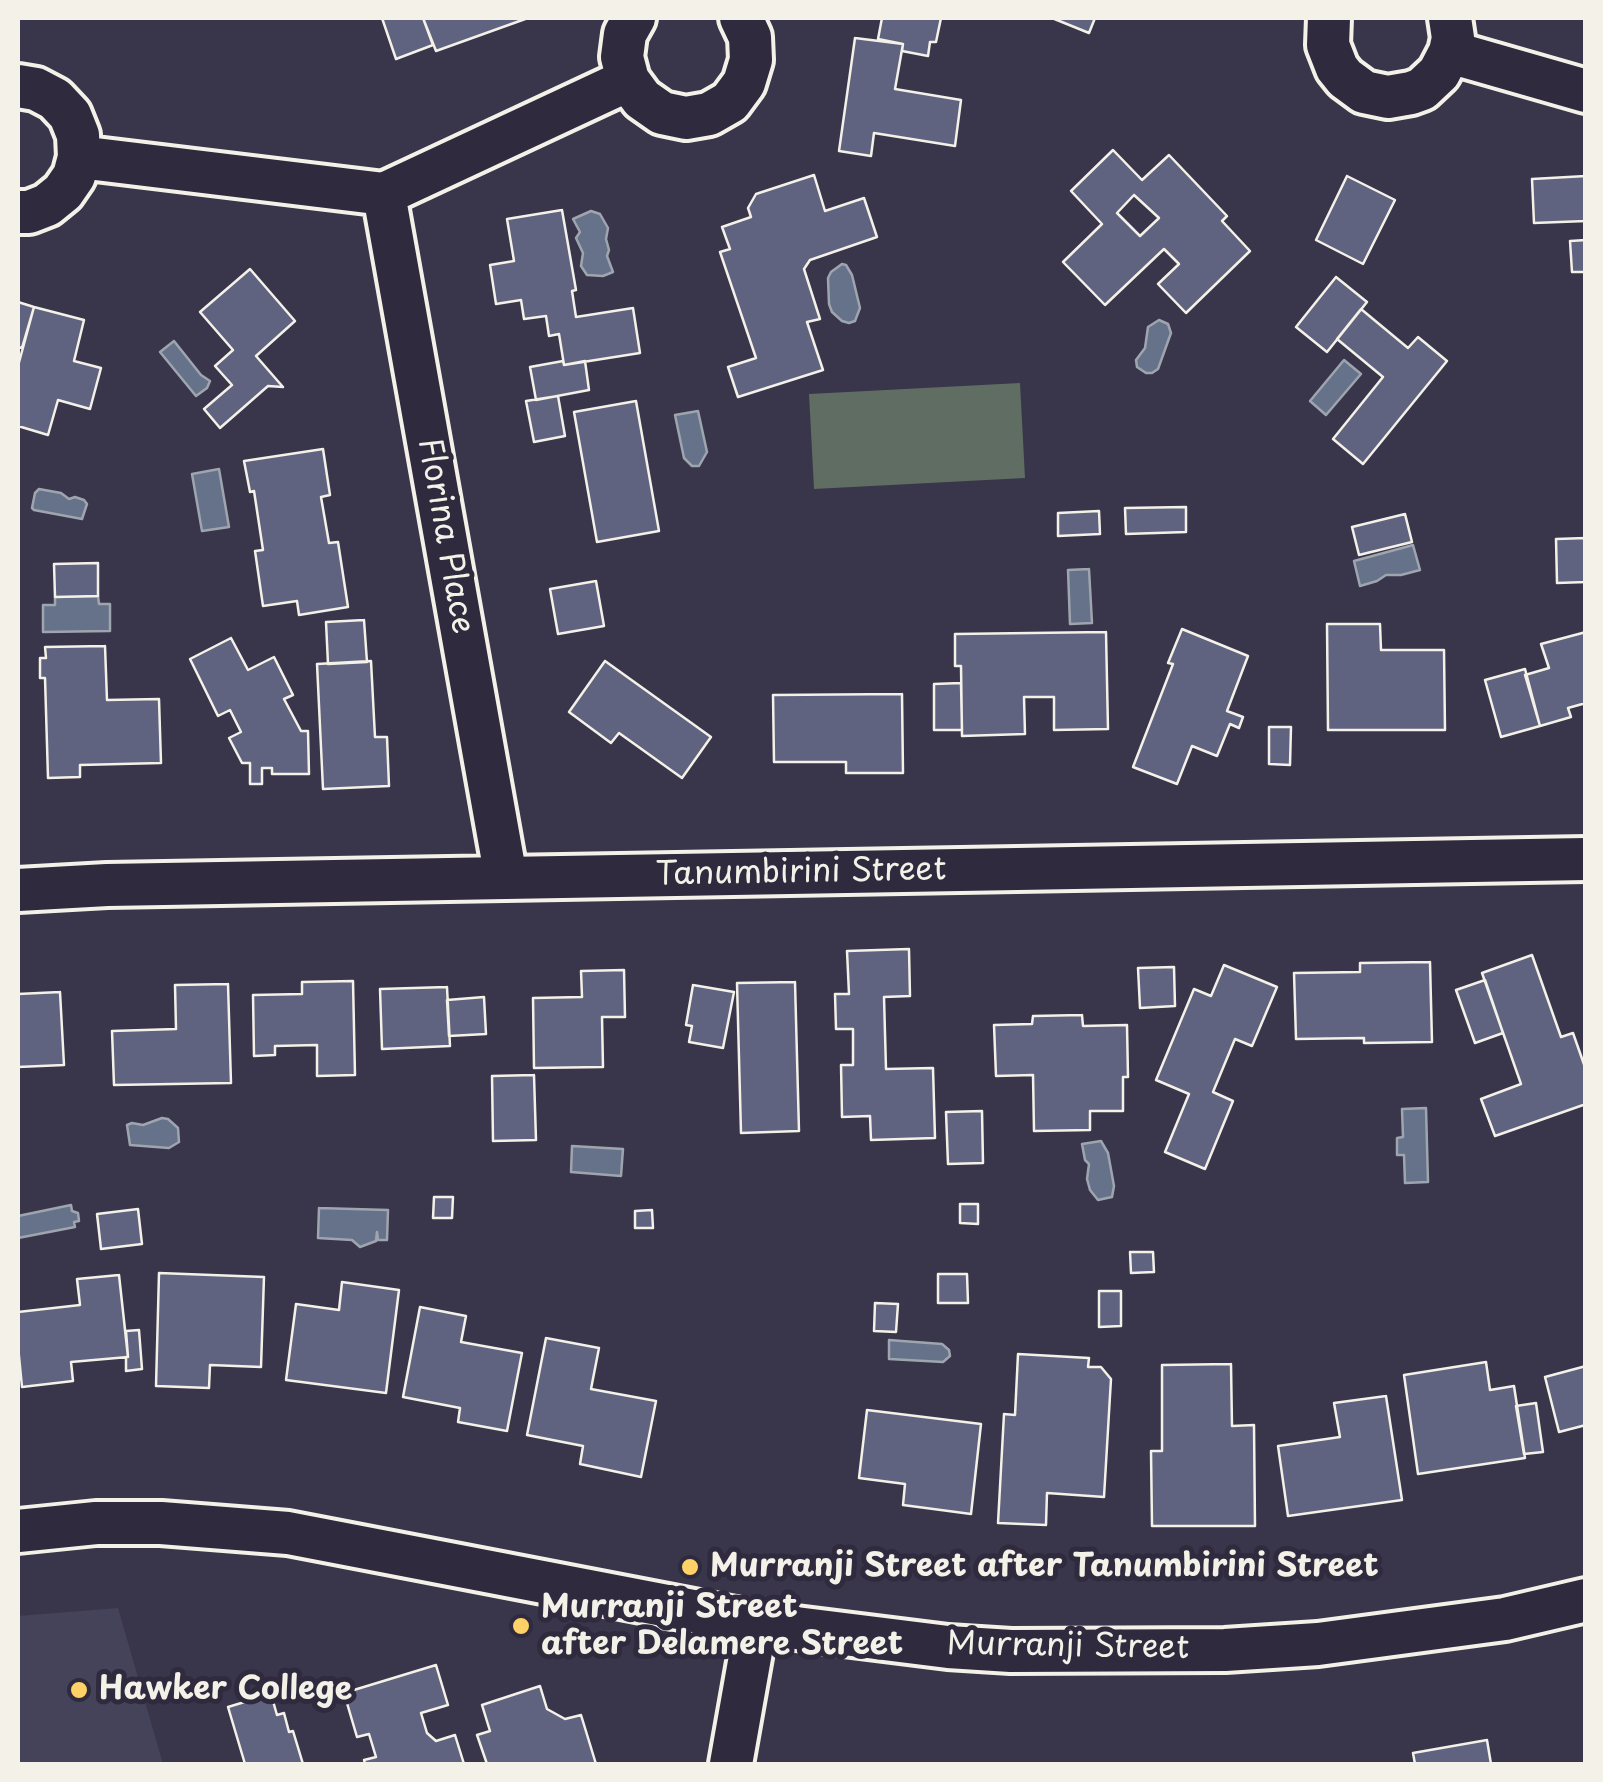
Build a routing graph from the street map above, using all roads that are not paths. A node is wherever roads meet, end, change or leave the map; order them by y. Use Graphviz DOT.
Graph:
graph roads {
  1 [pos="634,18"];
  2 [pos="741,18"];
  3 [pos="1329,18"];
  4 [pos="1450,35"];
  5 [pos="628,80"];
  6 [pos="18,86"];
  7 [pos="1586,91"];
  8 [pos="79,156"];
  9 [pos="384,194"];
  10 [pos="18,212"];
  11 [pos="1586,859"];
  12 [pos="506,878"];
  13 [pos="18,890"];
  14 [pos="18,1531"];
  15 [pos="1586,1600"];
  16 [pos="756,1622"];
  17 [pos="731,1764"];
  1 -- 5 [label="street"];
  2 -- 5 [label="street"];
  3 -- 4 [label="street"];
  4 -- 7 [label="street"];
  5 -- 9 [label="street"];
  6 -- 8 [label="street"];
  8 -- 9 [label="street"];
  8 -- 10 [label="street"];
  9 -- 12 [label="street, Florina Place"];
  11 -- 12 [label="street, Tanumbirini Street"];
  12 -- 13 [label="street, Tanumbirini Street"];
  14 -- 16 [label="street, Murranji Street"];
  15 -- 16 [label="street, Murranji Street"];
  16 -- 17 [label="street"];
}
